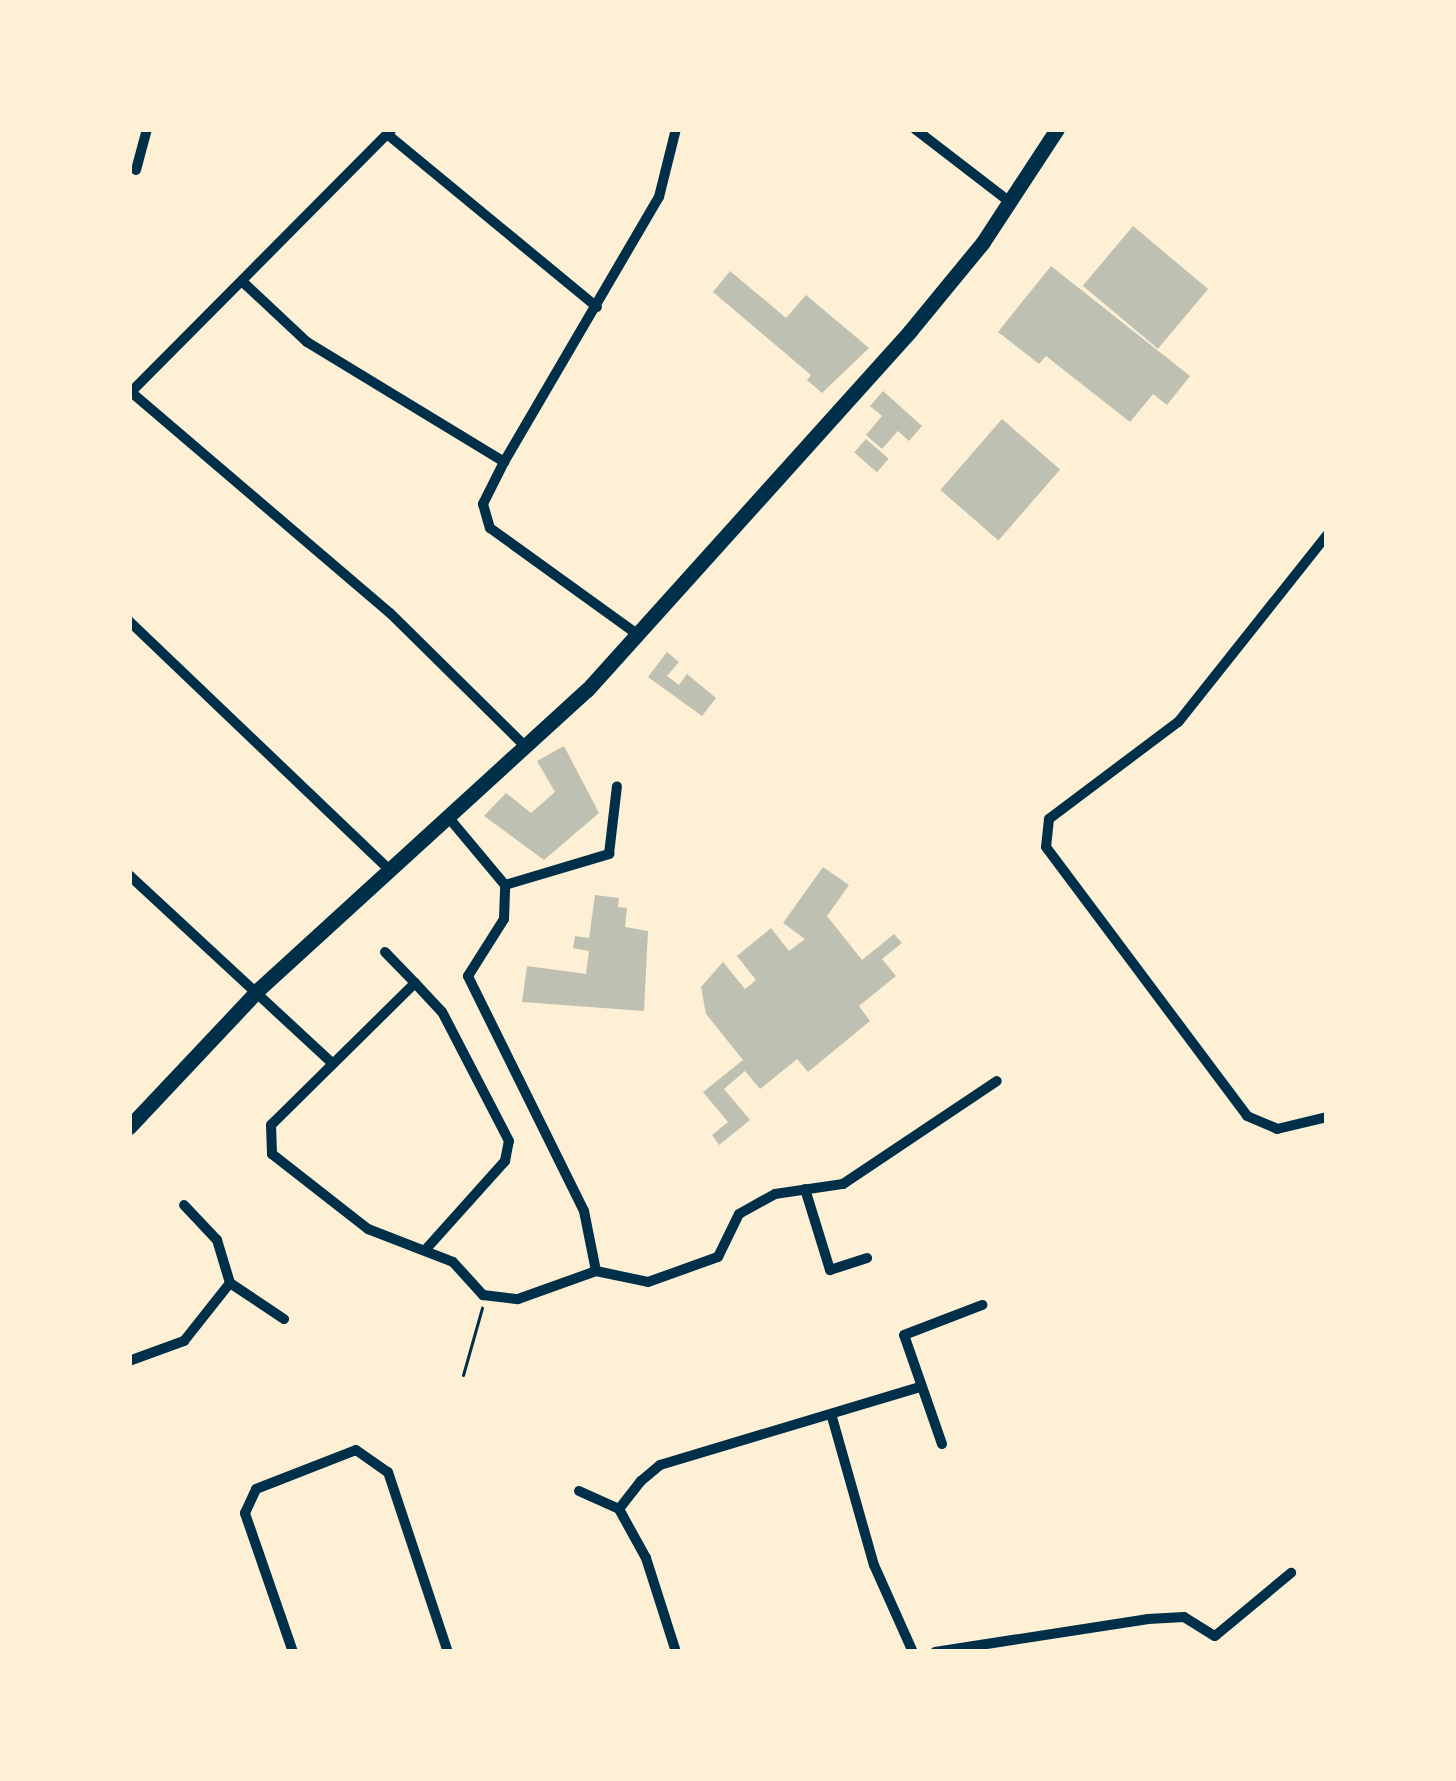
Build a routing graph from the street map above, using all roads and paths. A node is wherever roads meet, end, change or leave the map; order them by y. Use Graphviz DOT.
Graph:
graph roads {
  1 [pos="147,129"];
  2 [pos="676,129"];
  3 [pos="915,129"];
  4 [pos="1057,129"];
  5 [pos="389,131"];
  6 [pos="136,170"];
  7 [pos="1010,202"];
  8 [pos="244,284"];
  9 [pos="598,307"];
  10 [pos="130,393"];
  11 [pos="504,462"];
  12 [pos="1327,535"];
  13 [pos="129,622"];
  14 [pos="637,634"];
  15 [pos="527,748"];
  16 [pos="616,786"];
  17 [pos="448,818"];
  18 [pos="390,870"];
  19 [pos="129,875"];
  20 [pos="506,885"];
  21 [pos="385,952"];
  22 [pos="415,983"];
  23 [pos="259,989"];
  24 [pos="333,1064"];
  25 [pos="970,1081"];
  26 [pos="998,1081"];
  27 [pos="980,1092"];
  28 [pos="1327,1118"];
  29 [pos="129,1126"];
  30 [pos="806,1189"];
  31 [pos="184,1205"];
  32 [pos="428,1248"];
  33 [pos="867,1258"];
  34 [pos="596,1271"];
  35 [pos="230,1283"];
  36 [pos="483,1294"];
  37 [pos="982,1305"];
  38 [pos="284,1319"];
  39 [pos="129,1361"];
  40 [pos="463,1375"];
  41 [pos="920,1387"];
  42 [pos="832,1417"];
  43 [pos="942,1444"];
  44 [pos="579,1491"];
  45 [pos="619,1509"];
  46 [pos="1291,1573"];
  47 [pos="1215,1636"];
  48 [pos="292,1652"];
  49 [pos="448,1652"];
  50 [pos="676,1652"];
  51 [pos="914,1652"];
  52 [pos="935,1652"];
  53 [pos="1220,1652"];
  1 -- 6 [label="street"];
  2 -- 9 [label="street"];
  3 -- 7 [label="street"];
  4 -- 7 [label="main road"];
  5 -- 8 [label="street"];
  5 -- 9 [label="street"];
  7 -- 14 [label="main road"];
  8 -- 10 [label="street"];
  8 -- 11 [label="street"];
  9 -- 11 [label="street"];
  10 -- 15 [label="street"];
  11 -- 14 [label="street"];
  12 -- 28 [label="street"];
  13 -- 18 [label="street"];
  14 -- 15 [label="main road"];
  15 -- 17 [label="main road"];
  16 -- 20 [label="street"];
  17 -- 18 [label="main road"];
  17 -- 20 [label="street"];
  18 -- 23 [label="main road"];
  19 -- 23 [label="street"];
  20 -- 34 [label="street"];
  21 -- 22 [label="street"];
  22 -- 24 [label="street"];
  22 -- 32 [label="street"];
  23 -- 24 [label="street"];
  23 -- 29 [label="main road"];
  24 -- 32 [label="street"];
  25 -- 27 [label="street"];
  26 -- 27 [label="street"];
  27 -- 30 [label="street"];
  30 -- 33 [label="street"];
  30 -- 34 [label="street"];
  31 -- 35 [label="street"];
  32 -- 36 [label="street"];
  34 -- 36 [label="street"];
  35 -- 38 [label="street"];
  35 -- 39 [label="street"];
  36 -- 40 [label="path"];
  37 -- 41 [label="street"];
  41 -- 42 [label="street"];
  41 -- 43 [label="street"];
  42 -- 45 [label="street"];
  42 -- 51 [label="street"];
  44 -- 45 [label="street"];
  45 -- 50 [label="street"];
  46 -- 47 [label="street"];
  47 -- 52 [label="street"];
  47 -- 53 [label="street"];
  48 -- 49 [label="street"];
}
